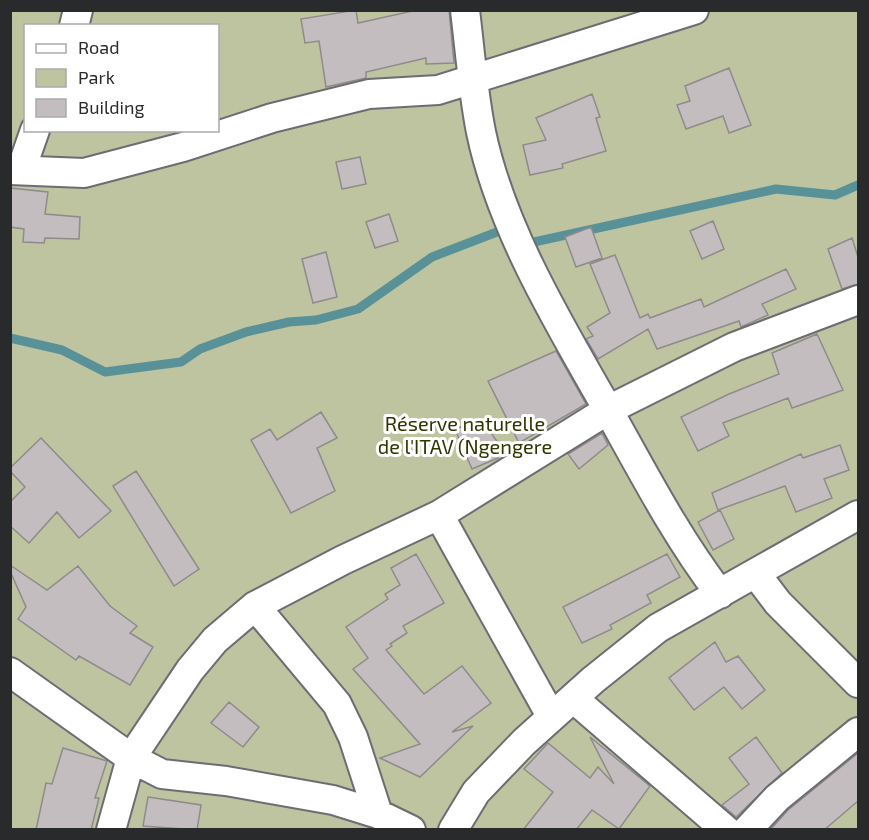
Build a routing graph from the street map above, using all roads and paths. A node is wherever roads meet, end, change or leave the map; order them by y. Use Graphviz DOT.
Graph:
graph roads {
  1 [pos="465,10"];
  2 [pos="694,10"];
  3 [pos="474,80"];
  4 [pos="34,132"];
  5 [pos="16,170"];
  6 [pos="858,300"];
  7 [pos="608,410"];
  8 [pos="439,515"];
  9 [pos="858,515"];
  10 [pos="756,574"];
  11 [pos="720,594"];
  12 [pos="255,606"];
  13 [pos="10,672"];
  14 [pos="858,683"];
  15 [pos="574,699"];
  16 [pos="551,716"];
  17 [pos="858,732"];
  18 [pos="131,758"];
  19 [pos="378,814"];
  20 [pos="111,830"];
  21 [pos="411,830"];
  22 [pos="453,830"];
  23 [pos="726,830"];
  24 [pos="747,830"];
  1 -- 3 [label="street"];
  2 -- 3 [label="street"];
  3 -- 5 [label="street"];
  3 -- 7 [label="street"];
  4 -- 5 [label="street"];
  6 -- 7 [label="street"];
  7 -- 8 [label="street"];
  7 -- 11 [label="street"];
  8 -- 12 [label="street"];
  8 -- 16 [label="street"];
  9 -- 10 [label="street"];
  10 -- 11 [label="street"];
  10 -- 14 [label="street"];
  11 -- 15 [label="street"];
  12 -- 18 [label="street"];
  12 -- 19 [label="street"];
  13 -- 18 [label="street"];
  15 -- 16 [label="street"];
  15 -- 23 [label="street"];
  16 -- 22 [label="street"];
  17 -- 24 [label="street"];
  18 -- 19 [label="street"];
  18 -- 20 [label="street"];
  19 -- 21 [label="street"];
}
